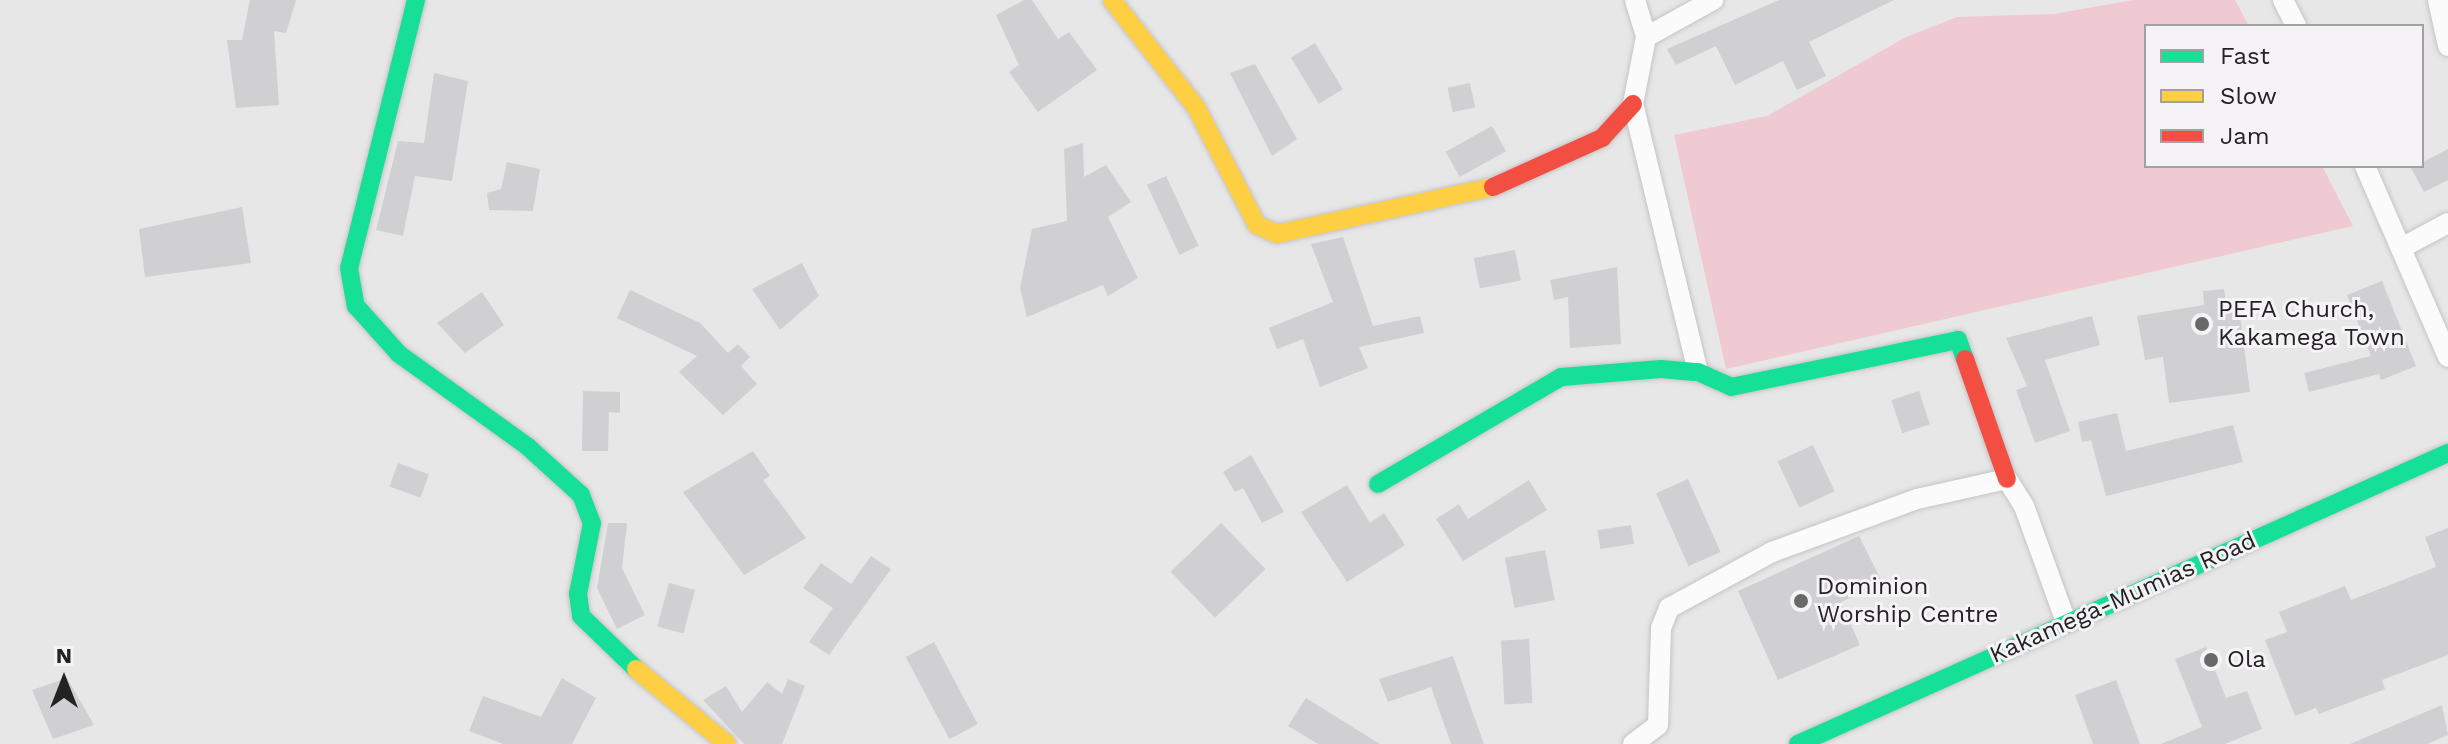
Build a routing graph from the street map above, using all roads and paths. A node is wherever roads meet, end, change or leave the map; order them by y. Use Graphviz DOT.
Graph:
graph roads {
  1 [pos="416,0"];
  2 [pos="1112,0"];
  3 [pos="1635,0"];
  4 [pos="1713,0"];
  5 [pos="2283,0"];
  6 [pos="2438,0"];
  7 [pos="2295,24"];
  8 [pos="1646,37"];
  9 [pos="2448,46"];
  10 [pos="1633,104"];
  11 [pos="2366,168"];
  12 [pos="2448,223"];
  13 [pos="2405,246"];
  14 [pos="2448,357"];
  15 [pos="1698,372"];
  16 [pos="2448,453"];
  17 [pos="2007,479"];
  18 [pos="1378,484"];
  19 [pos="2066,622"];
  20 [pos="727,744"];
  21 [pos="1633,744"];
  22 [pos="1798,744"];
  1 -- 20 [label="main road"];
  2 -- 10 [label="main road"];
  3 -- 8 [label="street"];
  4 -- 8 [label="street"];
  5 -- 7 [label="street"];
  6 -- 9 [label="street"];
  8 -- 10 [label="street"];
  10 -- 15 [label="street"];
  11 -- 13 [label="street"];
  12 -- 13 [label="street"];
  13 -- 14 [label="street"];
  15 -- 17 [label="main road"];
  15 -- 18 [label="main road"];
  16 -- 19 [label="main road, Kakamega-Mumias Road"];
  17 -- 19 [label="street"];
  17 -- 21 [label="street"];
  19 -- 22 [label="main road, Kakamega-Mumias Road"];
}
